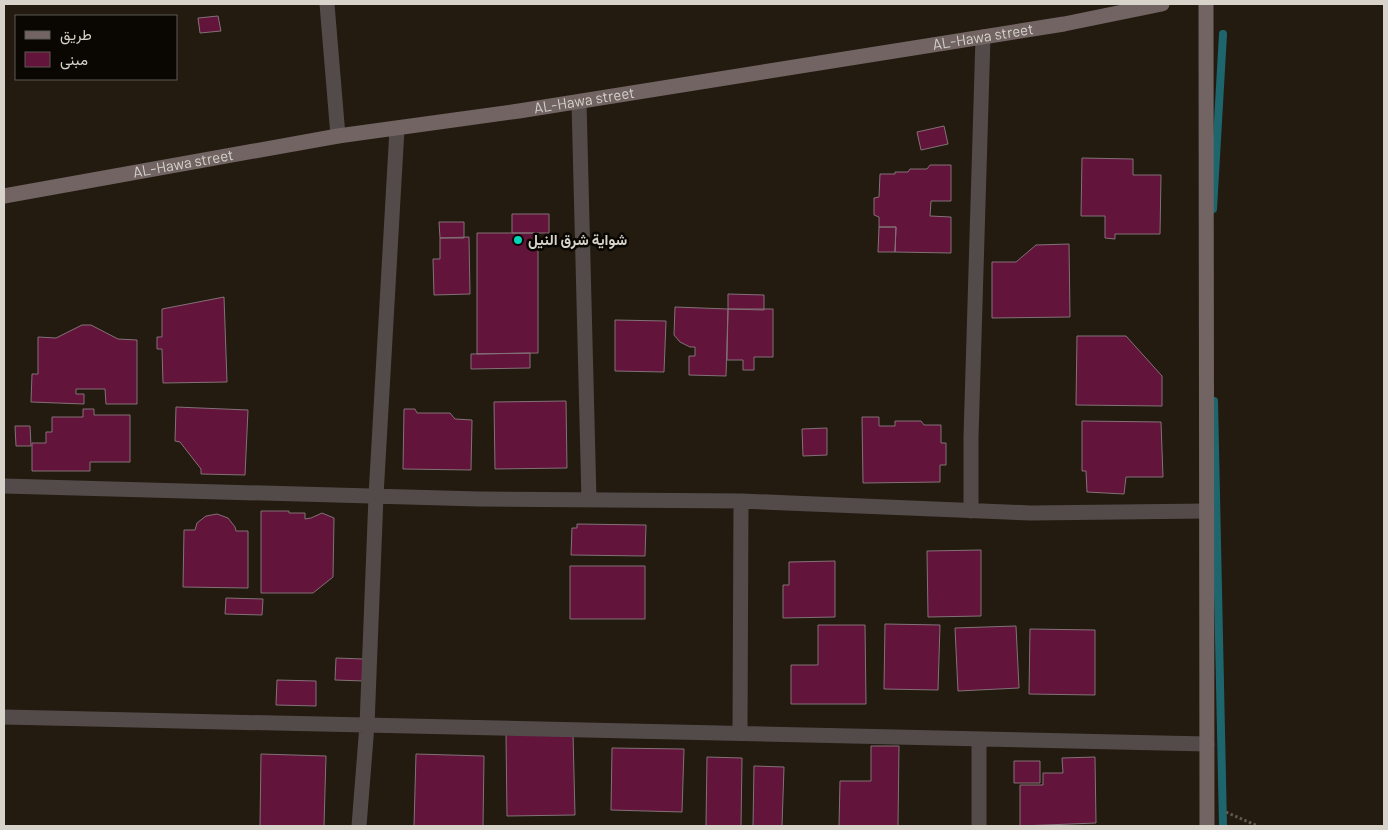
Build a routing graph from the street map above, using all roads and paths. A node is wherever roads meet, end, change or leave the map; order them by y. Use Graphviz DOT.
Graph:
graph roads {
  1 [pos="327,4"];
  2 [pos="1153,4"];
  3 [pos="1206,4"];
  4 [pos="983,37"];
  5 [pos="579,102"];
  6 [pos="398,129"];
  7 [pos="338,136"];
  8 [pos="4,196"];
  9 [pos="4,486"];
  10 [pos="376,496"];
  11 [pos="589,500"];
  12 [pos="741,501"];
  13 [pos="971,511"];
  14 [pos="1207,511"];
  15 [pos="4,717"];
  16 [pos="367,725"];
  17 [pos="740,733"];
  18 [pos="979,739"];
  19 [pos="1207,744"];
  20 [pos="1207,794"];
  21 [pos="360,826"];
  22 [pos="979,826"];
  23 [pos="1207,826"];
  24 [pos="1258,826"];
  1 -- 7 [label="street"];
  2 -- 4 [label="street, AL-Hawa street"];
  3 -- 14 [label="street"];
  4 -- 5 [label="street, AL-Hawa street"];
  4 -- 13 [label="street"];
  5 -- 6 [label="street, AL-Hawa street"];
  5 -- 11 [label="street"];
  6 -- 7 [label="street, AL-Hawa street"];
  6 -- 10 [label="street"];
  7 -- 8 [label="street, AL-Hawa street"];
  9 -- 10 [label="street"];
  10 -- 11 [label="street"];
  10 -- 16 [label="street"];
  11 -- 12 [label="street"];
  12 -- 13 [label="street"];
  12 -- 17 [label="street"];
  13 -- 14 [label="street"];
  14 -- 19 [label="street"];
  15 -- 16 [label="street"];
  16 -- 17 [label="street"];
  16 -- 21 [label="street"];
  17 -- 18 [label="street"];
  18 -- 19 [label="street"];
  18 -- 22 [label="street"];
  19 -- 20 [label="street"];
  20 -- 23 [label="street"];
  20 -- 24 [label="path"];
}
